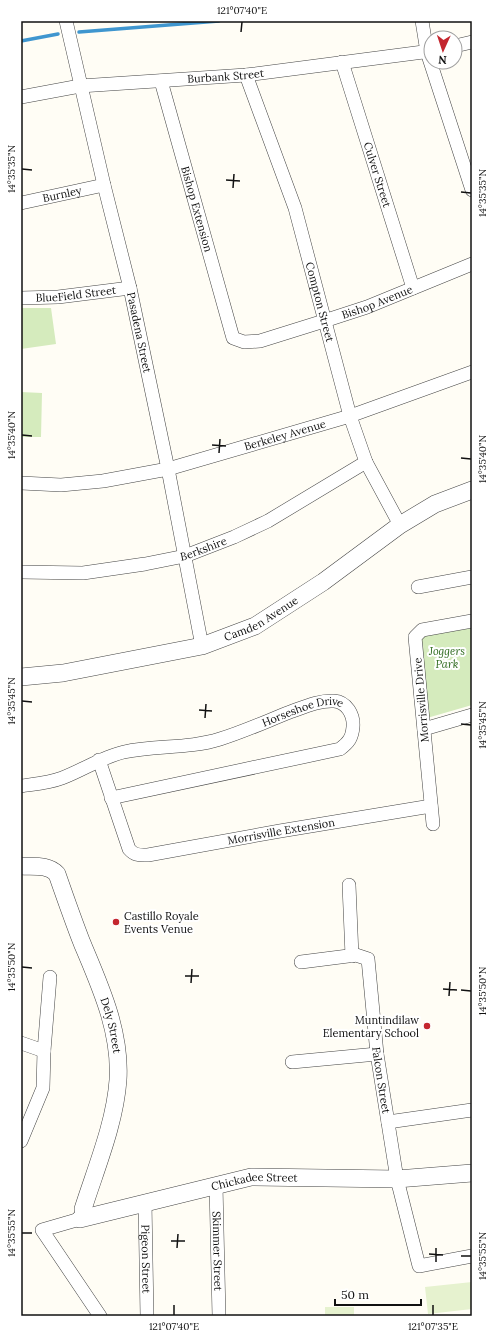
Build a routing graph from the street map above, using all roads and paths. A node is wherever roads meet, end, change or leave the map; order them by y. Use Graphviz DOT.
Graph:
graph roads {
  1 [pos="66,21"];
  2 [pos="423,53"];
  3 [pos="342,62"];
  4 [pos="435,70"];
  5 [pos="246,75"];
  6 [pos="161,81"];
  7 [pos="80,86"];
  8 [pos="21,97"];
  9 [pos="104,184"];
  10 [pos="472,190"];
  11 [pos="21,203"];
  12 [pos="472,264"];
  13 [pos="130,288"];
  14 [pos="413,288"];
  15 [pos="21,298"];
  16 [pos="324,321"];
  17 [pos="233,338"];
  18 [pos="472,372"];
  19 [pos="350,416"];
  20 [pos="366,462"];
  21 [pos="168,469"];
  22 [pos="21,483"];
  23 [pos="472,490"];
  24 [pos="400,526"];
  25 [pos="185,556"];
  26 [pos="21,572"];
  27 [pos="472,576"];
  28 [pos="418,587"];
  29 [pos="472,621"];
  30 [pos="202,646"];
  31 [pos="21,676"];
  32 [pos="472,715"];
  33 [pos="424,729"];
  34 [pos="99,760"];
  35 [pos="21,786"];
  36 [pos="111,798"];
  37 [pos="431,806"];
  38 [pos="433,824"];
  39 [pos="21,866"];
  40 [pos="349,885"];
  41 [pos="352,956"];
  42 [pos="301,962"];
  43 [pos="50,977"];
  44 [pos="21,1043"];
  45 [pos="44,1051"];
  46 [pos="377,1054"];
  47 [pos="292,1062"];
  48 [pos="472,1110"];
  49 [pos="388,1122"];
  50 [pos="21,1141"];
  51 [pos="472,1173"];
  52 [pos="397,1179"];
  53 [pos="216,1185"];
  54 [pos="145,1202"];
  55 [pos="82,1214"];
  56 [pos="472,1256"];
  57 [pos="100,1316"];
  58 [pos="147,1316"];
  59 [pos="219,1316"];
  1 -- 7 [label="street, Pasadena Street"];
  2 -- 3 [label="street, Burbank Street"];
  3 -- 5 [label="street, Burbank Street"];
  3 -- 14 [label="street, Culver Street"];
  4 -- 10 [label="street"];
  5 -- 6 [label="street, Burbank Street"];
  5 -- 16 [label="street, Compton Street"];
  6 -- 7 [label="street, Burbank Street"];
  6 -- 17 [label="street, Bishop Extension"];
  7 -- 8 [label="street, Burbank Street"];
  7 -- 9 [label="street, Pasadena Street"];
  9 -- 11 [label="street, Burnley"];
  9 -- 13 [label="street, Pasadena Street"];
  12 -- 14 [label="street, Bishop Avenue"];
  13 -- 15 [label="street, BlueField Street"];
  13 -- 21 [label="street, Pasadena Street"];
  14 -- 16 [label="street, Bishop Avenue"];
  16 -- 17 [label="street, Bishop Avenue"];
  16 -- 19 [label="street, Compton Street"];
  18 -- 19 [label="street, Berkeley Avenue"];
  19 -- 20 [label="street, Compton Street"];
  19 -- 21 [label="street, Berkeley Avenue"];
  20 -- 24 [label="street, Compton Street"];
  20 -- 25 [label="street, Berkshire"];
  21 -- 22 [label="street, Berkeley Avenue"];
  21 -- 25 [label="street, Pasadena Street"];
  23 -- 24 [label="street, Camden Avenue"];
  24 -- 30 [label="street, Camden Avenue"];
  25 -- 26 [label="street, Berkshire"];
  25 -- 30 [label="street, Pasadena Street"];
  27 -- 28 [label="street"];
  29 -- 33 [label="street, Morrisville Drive"];
  30 -- 31 [label="street, Camden Avenue"];
  32 -- 33 [label="street"];
  33 -- 37 [label="street, Morrisville Drive"];
  34 -- 35 [label="street, Horseshoe Drive"];
  34 -- 36 [label="street"];
  34 -- 36 [label="street, Horseshoe Drive"];
  36 -- 37 [label="street, Morrisville Extension"];
  37 -- 38 [label="street, Morrisville Drive"];
  39 -- 55 [label="street, Dely Street"];
  40 -- 41 [label="street"];
  41 -- 42 [label="street, Falcon Street"];
  41 -- 46 [label="street, Falcon Street"];
  43 -- 45 [label="street"];
  44 -- 45 [label="street"];
  45 -- 50 [label="street"];
  46 -- 47 [label="street"];
  46 -- 49 [label="street, Falcon Street"];
  48 -- 49 [label="street"];
  49 -- 52 [label="street, Falcon Street"];
  51 -- 52 [label="street, Chickadee Street"];
  52 -- 53 [label="street, Chickadee Street"];
  52 -- 56 [label="street, Falcon Street"];
  53 -- 54 [label="street, Chickadee Street"];
  53 -- 59 [label="street, Skimmer Street"];
  54 -- 55 [label="street, Chickadee Street"];
  54 -- 58 [label="street, Pigeon Street"];
  55 -- 57 [label="street, Chickadee Street"];
}
